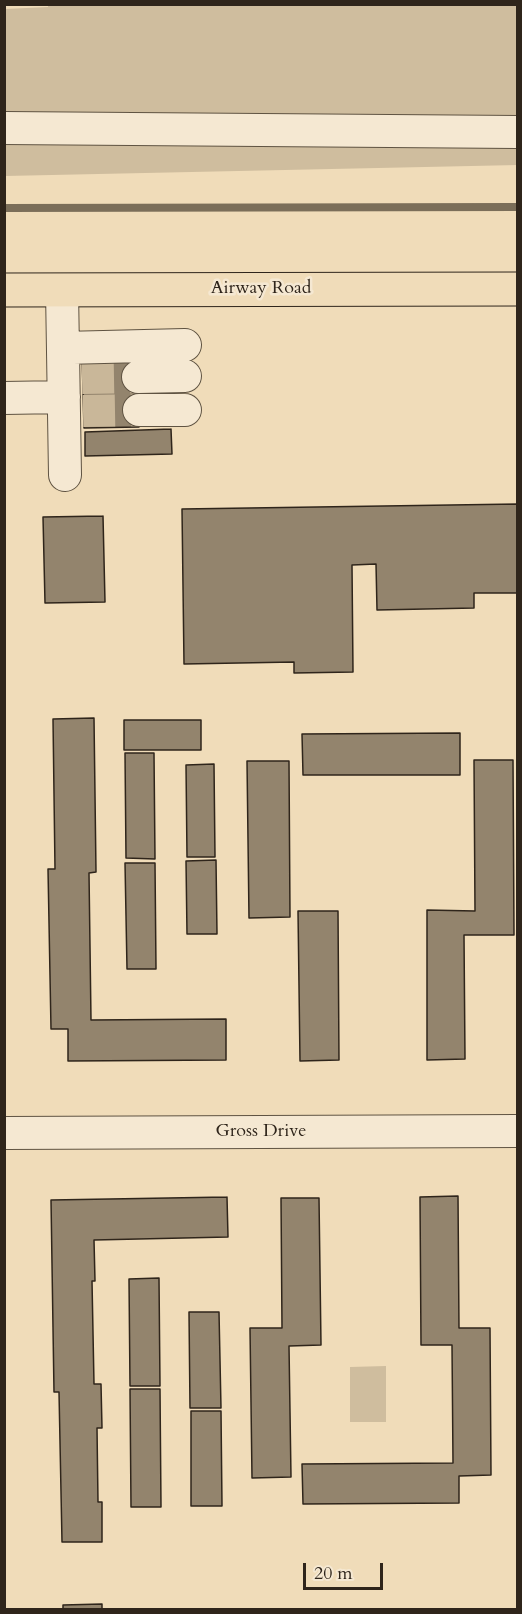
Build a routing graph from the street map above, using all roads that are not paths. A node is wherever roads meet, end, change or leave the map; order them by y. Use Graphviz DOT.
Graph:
graph roads {
  1 [pos="4,128"];
  2 [pos="518,132"];
  3 [pos="518,289"];
  4 [pos="4,290"];
  5 [pos="62,290"];
  6 [pos="184,345"];
  7 [pos="63,348"];
  8 [pos="185,376"];
  9 [pos="138,377"];
  10 [pos="71,395"];
  11 [pos="4,398"];
  12 [pos="185,410"];
  13 [pos="139,411"];
  14 [pos="65,475"];
  15 [pos="518,1131"];
  16 [pos="4,1133"];
  1 -- 2 [label="street"];
  3 -- 5 [label="main road, Airway Road"];
  4 -- 5 [label="main road, Airway Road"];
  5 -- 7 [label="street"];
  6 -- 7 [label="street"];
  7 -- 10 [label="street"];
  8 -- 9 [label="street"];
  10 -- 11 [label="street"];
  10 -- 14 [label="street"];
  12 -- 13 [label="street"];
  15 -- 16 [label="street, Gross Drive"];
}
